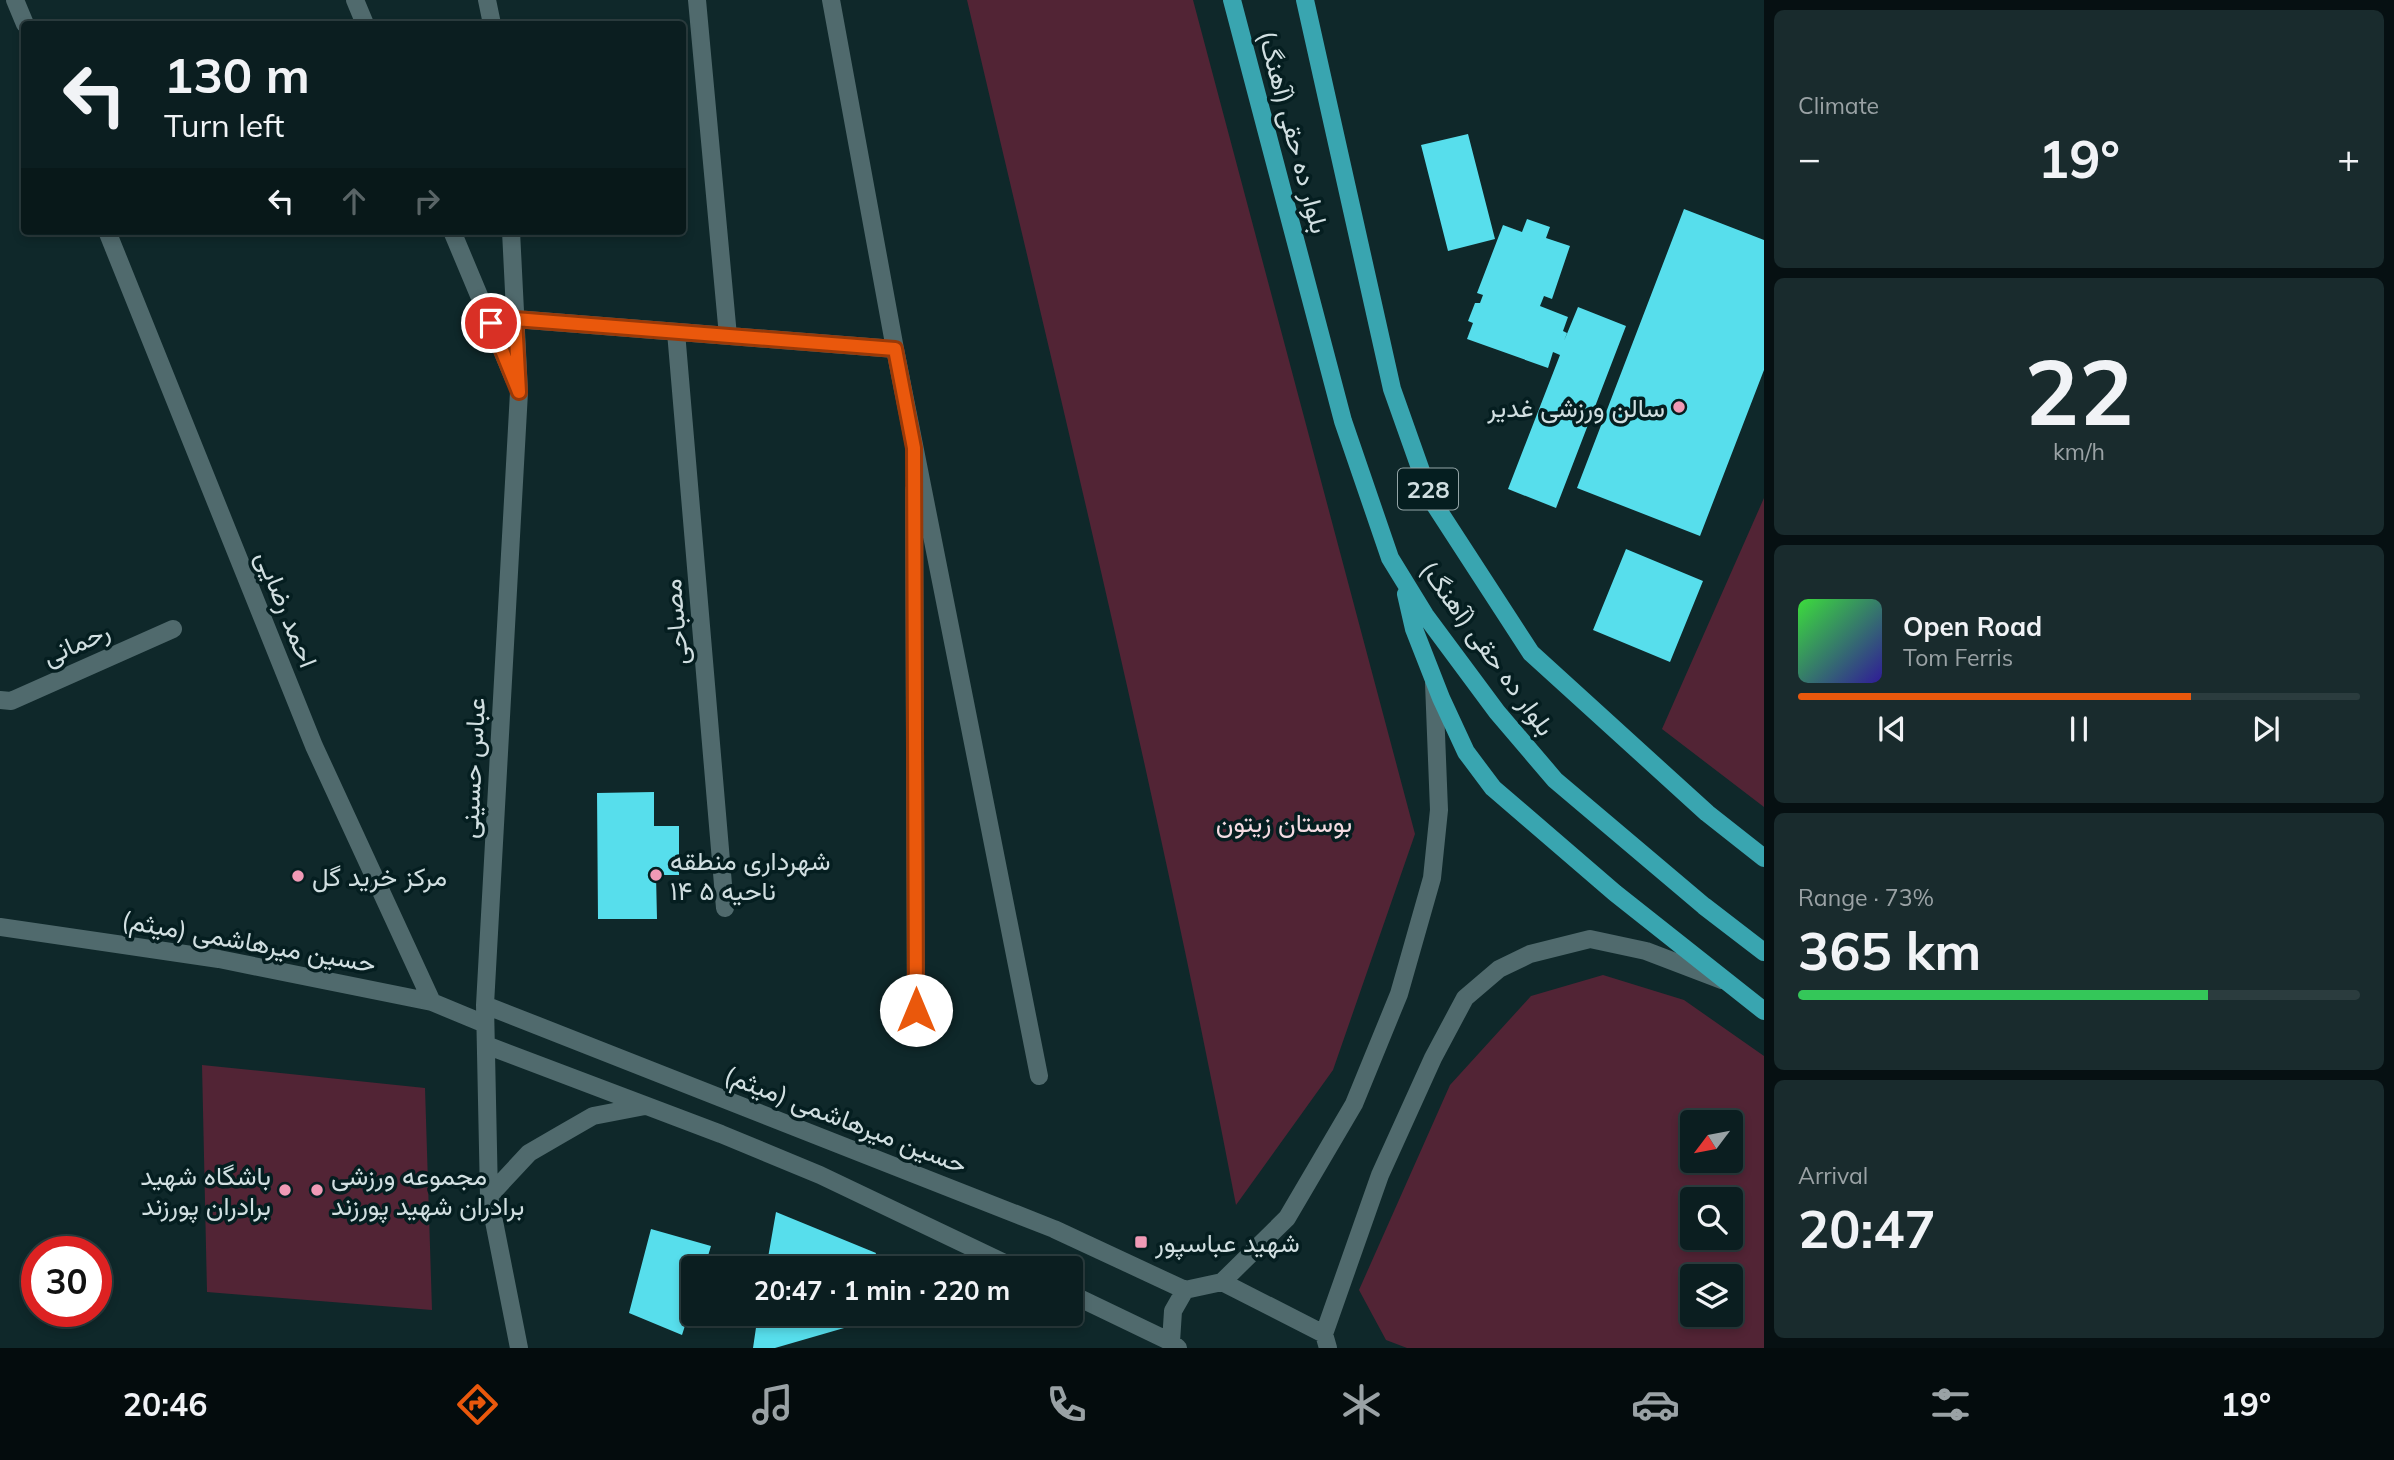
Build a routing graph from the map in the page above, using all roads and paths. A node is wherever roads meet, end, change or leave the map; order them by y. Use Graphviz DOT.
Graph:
graph roads {
  1 [pos="15,0"];
  2 [pos="355,0"];
  3 [pos="487,0"];
  4 [pos="696,0"];
  5 [pos="831,0"];
  6 [pos="1232,0"];
  7 [pos="1305,0"];
  8 [pos="24,21"];
  9 [pos="364,21"];
  10 [pos="491,21"];
  11 [pos="109,235"];
  12 [pos="454,235"];
  13 [pos="511,235"];
  14 [pos="515,319"];
  15 [pos="676,332"];
  16 [pos="729,336"];
  17 [pos="895,349"];
  18 [pos="519,392"];
  19 [pos="914,448"];
  20 [pos="1401,577"];
  21 [pos="173,629"];
  22 [pos="1434,679"];
  23 [pos="0,700"];
  24 [pos="1764,858"];
  25 [pos="725,908"];
  26 [pos="0,927"];
  27 [pos="1764,952"];
  28 [pos="1729,983"];
  29 [pos="432,1002"];
  30 [pos="485,1005"];
  31 [pos="916,1010"];
  32 [pos="1764,1011"];
  33 [pos="485,1024"];
  34 [pos="486,1045"];
  35 [pos="1039,1076"];
  36 [pos="647,1106"];
  37 [pos="489,1196"];
  38 [pos="990,1256"];
  39 [pos="1223,1282"];
  40 [pos="1185,1290"];
  41 [pos="1083,1300"];
  42 [pos="1328,1344"];
  43 [pos="1175,1345"];
  44 [pos="519,1348"];
  1 -- 8 [label="street"];
  2 -- 9 [label="street"];
  3 -- 10 [label="street"];
  4 -- 16 [label="street"];
  5 -- 17 [label="street"];
  6 -- 20 [label="main road, بلوار ده حقی (آهنگ) / 228"];
  7 -- 24 [label="main road, بلوار ده حقی (آهنگ) / 228"];
  11 -- 29 [label="street, احمد رضایی"];
  12 -- 18 [label="street"];
  13 -- 14 [label="street, عباس حسینی"];
  14 -- 15 [label="street"];
  14 -- 18 [label="street, عباس حسینی"];
  15 -- 16 [label="street"];
  15 -- 25 [label="street, مصباحی"];
  16 -- 17 [label="street"];
  17 -- 19 [label="street"];
  18 -- 30 [label="street, عباس حسینی"];
  19 -- 31 [label="street"];
  19 -- 35 [label="street"];
  20 -- 22 [label="main road"];
  20 -- 27 [label="main road, بلوار ده حقی (آهنگ) / 228"];
  21 -- 23 [label="street, رحمانی"];
  22 -- 28 [label="main road"];
  22 -- 39 [label="street"];
  26 -- 29 [label="street, حسین میرهاشمی (میثم)"];
  28 -- 32 [label="main road"];
  28 -- 42 [label="street"];
  29 -- 33 [label="street, حسین میرهاشمی (میثم)"];
  30 -- 33 [label="street, عباس حسینی"];
  30 -- 40 [label="street, حسین میرهاشمی (میثم)"];
  33 -- 34 [label="street, عباس حسینی"];
  34 -- 36 [label="street"];
  34 -- 37 [label="street, عباس حسینی"];
  36 -- 37 [label="street"];
  36 -- 38 [label="street"];
  37 -- 44 [label="street, عباس حسینی"];
  39 -- 40 [label="street"];
  39 -- 42 [label="street"];
  40 -- 43 [label="street"];
  41 -- 43 [label="street"];
}
